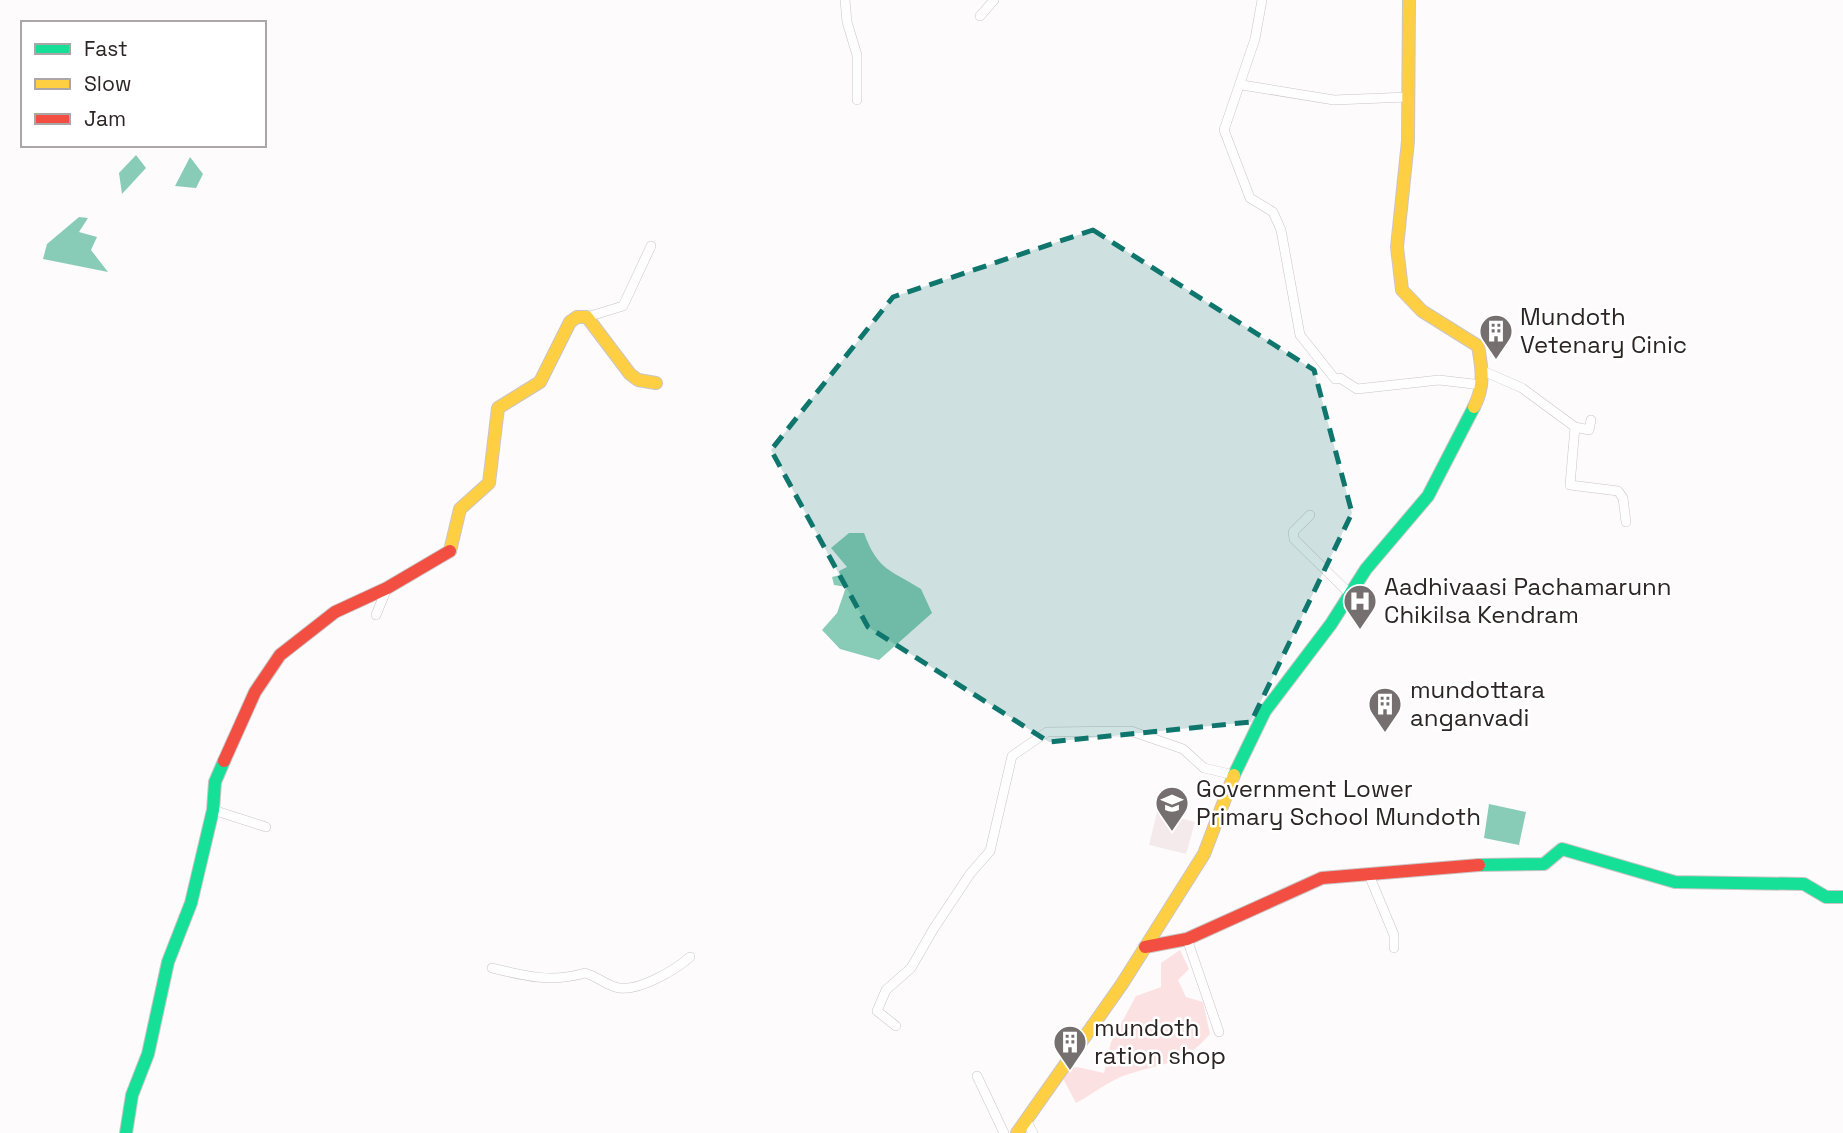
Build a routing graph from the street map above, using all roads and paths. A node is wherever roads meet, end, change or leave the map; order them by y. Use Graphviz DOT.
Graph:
graph roads {
  1 [pos="845,0"];
  2 [pos="994,0"];
  3 [pos="1262,0"];
  4 [pos="1409,0"];
  5 [pos="980,16"];
  6 [pos="1242,85"];
  7 [pos="1408,97"];
  8 [pos="857,100"];
  9 [pos="651,246"];
  10 [pos="587,317"];
  11 [pos="1483,371"];
  12 [pos="656,383"];
  13 [pos="1482,385"];
  14 [pos="1591,420"];
  15 [pos="1574,427"];
  16 [pos="1310,515"];
  17 [pos="1626,522"];
  18 [pos="387,588"];
  19 [pos="1350,594"];
  20 [pos="376,615"];
  21 [pos="1234,775"];
  22 [pos="213,810"];
  23 [pos="266,827"];
  24 [pos="1369,875"];
  25 [pos="1843,897"];
  26 [pos="1187,939"];
  27 [pos="1145,947"];
  28 [pos="1394,948"];
  29 [pos="690,957"];
  30 [pos="492,968"];
  31 [pos="896,1026"];
  32 [pos="1219,1032"];
  33 [pos="977,1076"];
  34 [pos="1026,1120"];
  35 [pos="126,1133"];
  36 [pos="1004,1133"];
  37 [pos="1017,1133"];
  38 [pos="1033,1133"];
  1 -- 8 [label="street"];
  2 -- 5 [label="street"];
  3 -- 6 [label="street"];
  4 -- 7 [label="street"];
  6 -- 7 [label="street"];
  6 -- 13 [label="street"];
  7 -- 11 [label="street"];
  9 -- 10 [label="street"];
  10 -- 12 [label="street"];
  10 -- 18 [label="street"];
  11 -- 13 [label="street"];
  11 -- 15 [label="street"];
  13 -- 19 [label="street"];
  14 -- 15 [label="street"];
  15 -- 17 [label="street"];
  16 -- 19 [label="street"];
  18 -- 20 [label="street"];
  18 -- 22 [label="street"];
  19 -- 21 [label="street"];
  21 -- 27 [label="street"];
  21 -- 31 [label="street"];
  22 -- 23 [label="street"];
  22 -- 35 [label="street"];
  24 -- 25 [label="street"];
  24 -- 26 [label="street"];
  24 -- 28 [label="street"];
  26 -- 27 [label="street"];
  26 -- 32 [label="street"];
  27 -- 34 [label="street"];
  29 -- 30 [label="street"];
  33 -- 36 [label="street"];
  34 -- 37 [label="street"];
  34 -- 38 [label="street"];
}
